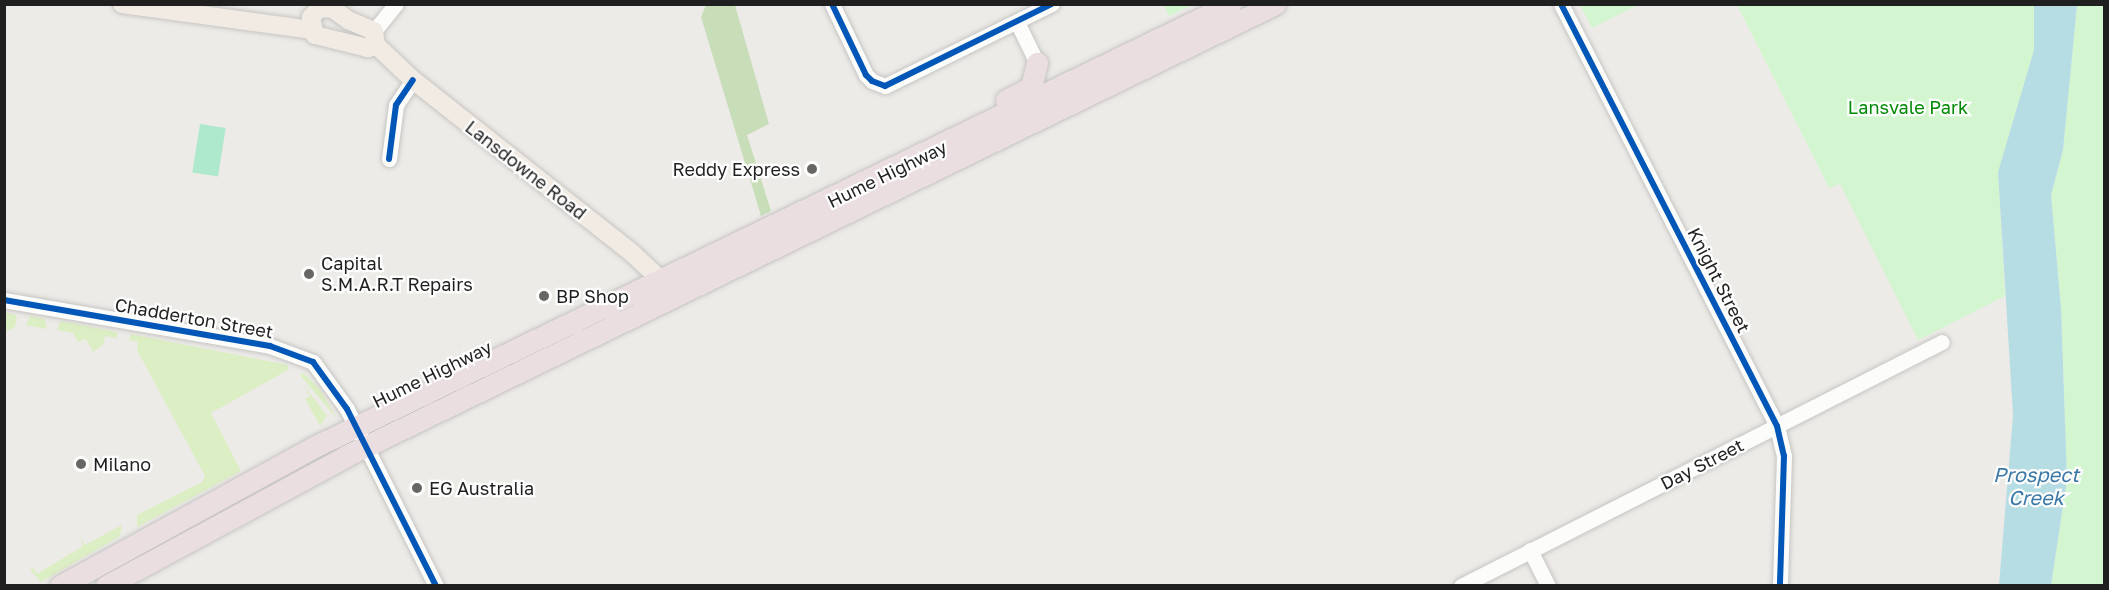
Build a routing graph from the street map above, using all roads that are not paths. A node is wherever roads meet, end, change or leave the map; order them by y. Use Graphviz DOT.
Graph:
graph roads {
  1 [pos="122,4"];
  2 [pos="396,4"];
  3 [pos="832,4"];
  4 [pos="1052,4"];
  5 [pos="1231,4"];
  6 [pos="1275,4"];
  7 [pos="1561,4"];
  8 [pos="319,6"];
  9 [pos="1017,22"];
  10 [pos="311,30"];
  11 [pos="375,38"];
  12 [pos="1037,63"];
  13 [pos="413,80"];
  14 [pos="1073,82"];
  15 [pos="954,141"];
  16 [pos="389,159"];
  17 [pos="666,290"];
  18 [pos="4,300"];
  19 [pos="1942,342"];
  20 [pos="1777,426"];
  21 [pos="356,427"];
  22 [pos="366,446"];
  23 [pos="1530,550"];
  24 [pos="60,585"];
  25 [pos="106,585"];
  26 [pos="436,585"];
  27 [pos="1461,585"];
  28 [pos="1548,585"];
  29 [pos="1780,585"];
  1 -- 10 [label="main road"];
  2 -- 11 [label="street"];
  3 -- 9 [label="street"];
  4 -- 9 [label="street"];
  5 -- 14 [label="highway, Hume Highway"];
  6 -- 17 [label="highway, Hume Highway"];
  7 -- 20 [label="street, Knight Street"];
  8 -- 10 [label="main road"];
  8 -- 11 [label="main road, Lansdowne Road"];
  9 -- 12 [label="street"];
  10 -- 11 [label="main road"];
  11 -- 13 [label="main road, Lansdowne Road"];
  12 -- 14 [label="highway"];
  12 -- 15 [label="highway"];
  13 -- 16 [label="street"];
  13 -- 17 [label="main road, Lansdowne Road"];
  14 -- 15 [label="highway, Hume Highway"];
  15 -- 17 [label="highway, Hume Highway"];
  17 -- 21 [label="highway, Hume Highway"];
  17 -- 22 [label="highway, Hume Highway"];
  18 -- 21 [label="street, Chadderton Street"];
  19 -- 20 [label="street, Day Street"];
  20 -- 23 [label="street, Day Street"];
  20 -- 29 [label="street, Knight Street"];
  21 -- 22 [label="street, Chadderton Street"];
  21 -- 24 [label="highway, Hume Highway"];
  22 -- 25 [label="highway, Hume Highway"];
  22 -- 26 [label="street, Chadderton Street"];
  23 -- 27 [label="street, Day Street"];
  23 -- 28 [label="street"];
}
